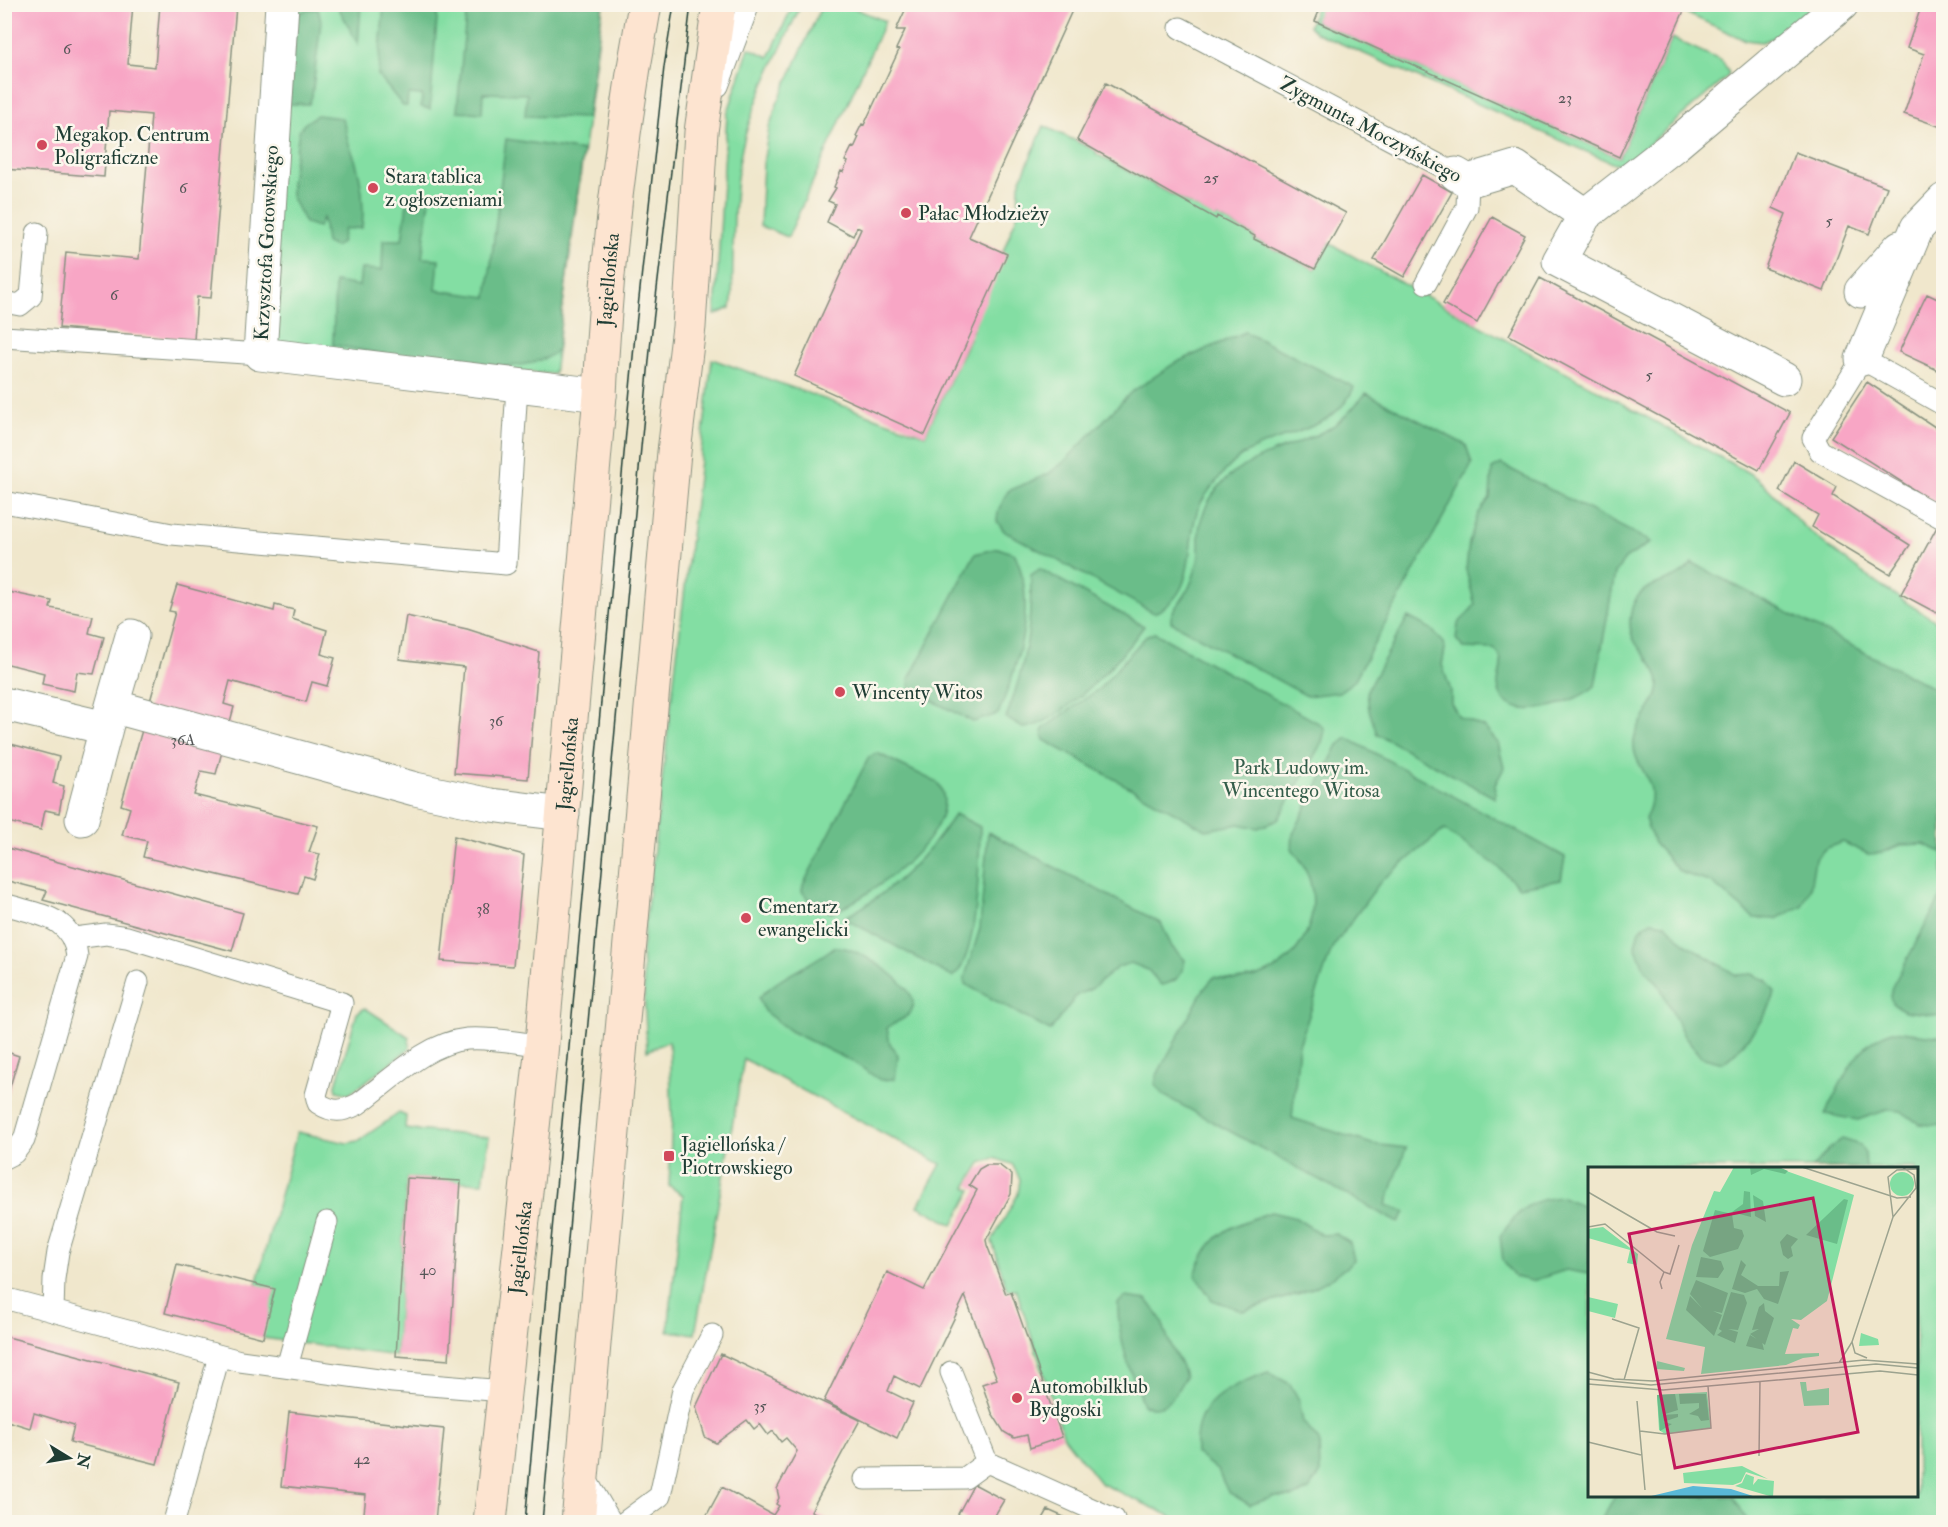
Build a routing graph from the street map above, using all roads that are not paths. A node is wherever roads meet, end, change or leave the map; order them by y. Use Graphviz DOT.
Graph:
graph roads {
  1 [pos="282,4"];
  2 [pos="645,4"];
  3 [pos="719,4"];
  4 [pos="749,4"];
  5 [pos="1842,4"];
  6 [pos="1180,28"];
  7 [pos="701,132"];
  8 [pos="1462,178"];
  9 [pos="1944,200"];
  10 [pos="1586,215"];
  11 [pos="1917,228"];
  12 [pos="38,233"];
  13 [pos="1426,283"];
  14 [pos="1861,291"];
  15 [pos="4,302"];
  16 [pos="4,337"];
  17 [pos="260,354"];
  18 [pos="1862,359"];
  19 [pos="1784,379"];
  20 [pos="517,387"];
  21 [pos="600,395"];
  22 [pos="1944,405"];
  23 [pos="4,502"];
  24 [pos="1944,519"];
  25 [pos="132,636"];
  26 [pos="4,704"];
  27 [pos="109,717"];
  28 [pos="563,814"];
  29 [pos="82,819"];
  30 [pos="4,904"];
  31 [pos="75,938"];
  32 [pos="138,982"];
  33 [pos="541,1045"];
  34 [pos="4,1158"];
  35 [pos="327,1222"];
  36 [pos="4,1298"];
  37 [pos="53,1311"];
  38 [pos="712,1335"];
  39 [pos="219,1356"];
  40 [pos="287,1367"];
  41 [pos="951,1372"];
  42 [pos="504,1391"];
  43 [pos="987,1462"];
  44 [pos="865,1479"];
  45 [pos="581,1483"];
  46 [pos="1115,1518"];
  47 [pos="174,1522"];
  48 [pos="490,1522"];
  49 [pos="578,1522"];
  50 [pos="604,1522"];
  51 [pos="626,1522"];
  1 -- 17 [label="street, Krzysztofa Gotowskiego"];
  2 -- 21 [label="main road, Jagiellońska"];
  3 -- 7 [label="main road"];
  4 -- 7 [label="lane"];
  5 -- 10 [label="street"];
  6 -- 8 [label="lane, Zygmunta Moczyńskiego"];
  7 -- 45 [label="main road"];
  8 -- 10 [label="street, Zygmunta Moczyńskiego"];
  8 -- 13 [label="lane"];
  9 -- 11 [label="street"];
  10 -- 19 [label="street"];
  11 -- 14 [label="street"];
  11 -- 18 [label="street"];
  12 -- 15 [label="lane"];
  16 -- 17 [label="lane"];
  17 -- 20 [label="street, Krzysztofa Gotowskiego"];
  18 -- 22 [label="lane"];
  18 -- 24 [label="lane"];
  20 -- 21 [label="street, Krzysztofa Gotowskiego"];
  20 -- 23 [label="lane"];
  21 -- 28 [label="main road, Jagiellońska"];
  25 -- 27 [label="street"];
  26 -- 27 [label="street"];
  27 -- 28 [label="street"];
  27 -- 29 [label="street"];
  28 -- 33 [label="main road, Jagiellońska"];
  30 -- 31 [label="lane"];
  31 -- 33 [label="lane"];
  31 -- 34 [label="lane"];
  32 -- 37 [label="lane"];
  33 -- 42 [label="main road, Jagiellońska"];
  35 -- 40 [label="lane"];
  36 -- 37 [label="lane"];
  37 -- 39 [label="lane"];
  38 -- 51 [label="lane"];
  39 -- 40 [label="lane"];
  39 -- 47 [label="lane"];
  40 -- 42 [label="lane"];
  41 -- 43 [label="lane"];
  42 -- 48 [label="main road, Jagiellońska"];
  43 -- 44 [label="lane"];
  43 -- 46 [label="lane"];
  45 -- 49 [label="main road"];
  45 -- 50 [label="street"];
}
